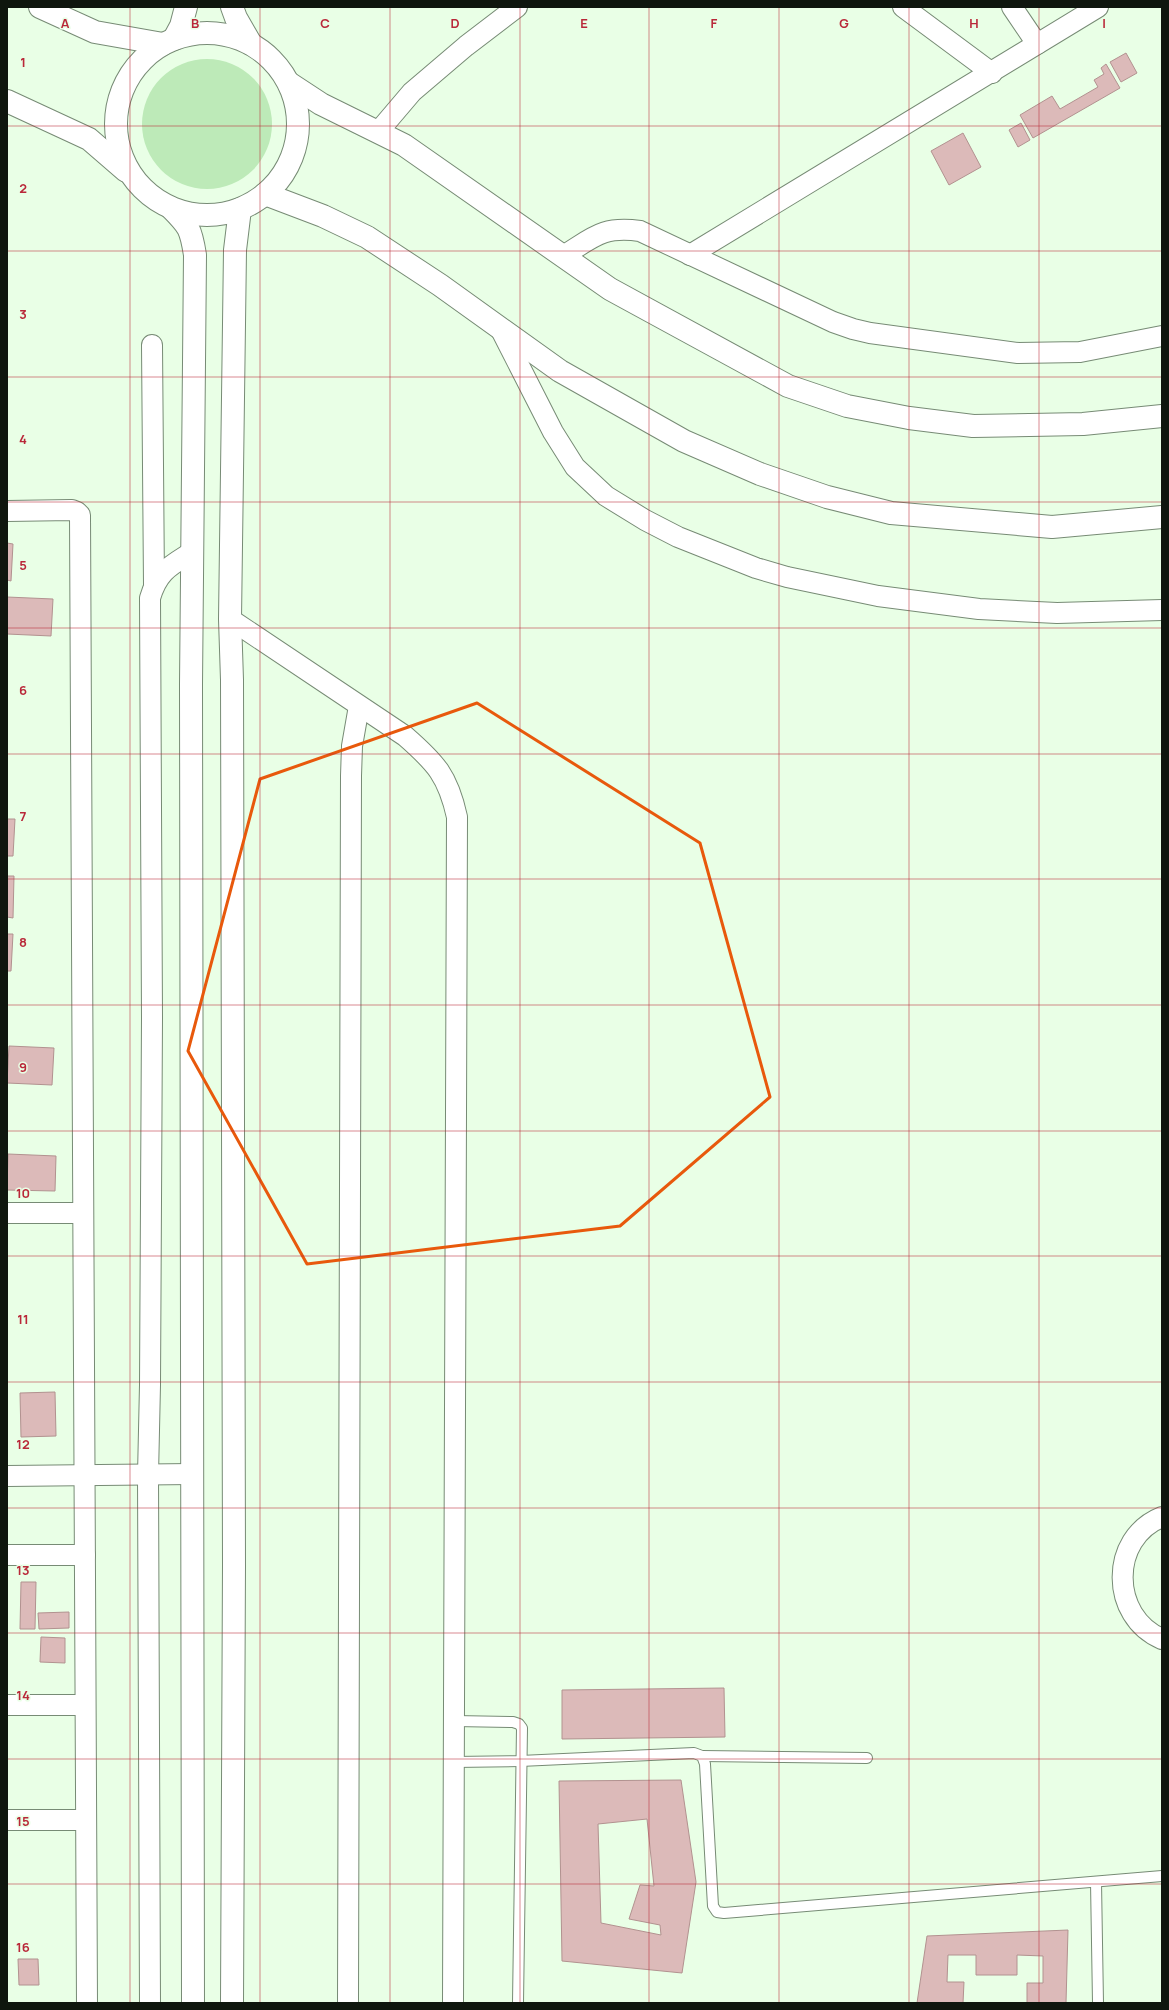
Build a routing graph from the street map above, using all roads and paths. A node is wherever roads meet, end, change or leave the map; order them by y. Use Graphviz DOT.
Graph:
graph roads {
  1 [pos="40,7"];
  2 [pos="186,7"];
  3 [pos="232,7"];
  4 [pos="517,7"];
  5 [pos="903,7"];
  6 [pos="1012,7"];
  7 [pos="1098,7"];
  8 [pos="67,13"];
  9 [pos="168,41"];
  10 [pos="251,44"];
  11 [pos="1037,44"];
  12 [pos="992,73"];
  13 [pos="289,83"];
  14 [pos="7,101"];
  15 [pos="378,132"];
  16 [pos="130,174"];
  17 [pos="265,194"];
  18 [pos="171,208"];
  19 [pos="240,209"];
  20 [pos="690,255"];
  21 [pos="563,256"];
  22 [pos="500,328"];
  23 [pos="1162,336"];
  24 [pos="152,345"];
  25 [pos="1162,416"];
  26 [pos="7,511"];
  27 [pos="1162,517"];
  28 [pos="192,552"];
  29 [pos="154,585"];
  30 [pos="1162,610"];
  31 [pos="230,619"];
  32 [pos="359,706"];
  33 [pos="83,1213"];
  34 [pos="7,1214"];
  35 [pos="148,1474"];
  36 [pos="193,1474"];
  37 [pos="85,1475"];
  38 [pos="7,1476"];
  39 [pos="1162,1516"];
  40 [pos="7,1555"];
  41 [pos="85,1555"];
  42 [pos="1162,1639"];
  43 [pos="7,1705"];
  44 [pos="85,1705"];
  45 [pos="455,1721"];
  46 [pos="702,1756"];
  47 [pos="867,1758"];
  48 [pos="520,1761"];
  49 [pos="454,1762"];
  50 [pos="7,1820"];
  51 [pos="86,1820"];
  52 [pos="1162,1876"];
  53 [pos="1096,1882"];
  54 [pos="87,2003"];
  55 [pos="150,2003"];
  56 [pos="193,2003"];
  57 [pos="232,2003"];
  58 [pos="348,2003"];
  59 [pos="453,2003"];
  60 [pos="518,2003"];
  61 [pos="1098,2003"];
  1 -- 8 [label="street"];
  2 -- 9 [label="street"];
  3 -- 10 [label="street"];
  4 -- 15 [label="street"];
  5 -- 12 [label="street"];
  6 -- 11 [label="street"];
  7 -- 11 [label="street"];
  8 -- 9 [label="street"];
  9 -- 10 [label="street"];
  9 -- 16 [label="street"];
  10 -- 13 [label="street"];
  11 -- 12 [label="street"];
  12 -- 20 [label="street"];
  13 -- 15 [label="street"];
  13 -- 17 [label="street"];
  14 -- 16 [label="street"];
  15 -- 21 [label="street"];
  16 -- 18 [label="street"];
  17 -- 19 [label="street"];
  17 -- 22 [label="street"];
  18 -- 19 [label="street"];
  18 -- 28 [label="street"];
  19 -- 31 [label="street"];
  20 -- 21 [label="street"];
  20 -- 23 [label="street"];
  21 -- 25 [label="street"];
  22 -- 27 [label="street"];
  22 -- 30 [label="street"];
  24 -- 29 [label="street"];
  26 -- 33 [label="street"];
  28 -- 29 [label="street"];
  28 -- 36 [label="street"];
  29 -- 35 [label="street"];
  31 -- 32 [label="street"];
  31 -- 57 [label="street"];
  32 -- 45 [label="street"];
  32 -- 58 [label="street"];
  33 -- 34 [label="street"];
  33 -- 37 [label="street"];
  35 -- 36 [label="street"];
  35 -- 37 [label="street"];
  35 -- 55 [label="street"];
  36 -- 56 [label="street"];
  37 -- 38 [label="street"];
  37 -- 41 [label="street"];
  39 -- 42 [label="street"];
  40 -- 41 [label="street"];
  41 -- 44 [label="street"];
  43 -- 44 [label="street"];
  44 -- 51 [label="street"];
  45 -- 48 [label="lane"];
  45 -- 49 [label="street"];
  46 -- 47 [label="lane"];
  46 -- 48 [label="lane"];
  46 -- 53 [label="lane"];
  48 -- 49 [label="lane"];
  48 -- 60 [label="lane"];
  49 -- 59 [label="street"];
  50 -- 51 [label="street"];
  51 -- 54 [label="street"];
  52 -- 53 [label="lane"];
  53 -- 61 [label="lane"];
}
